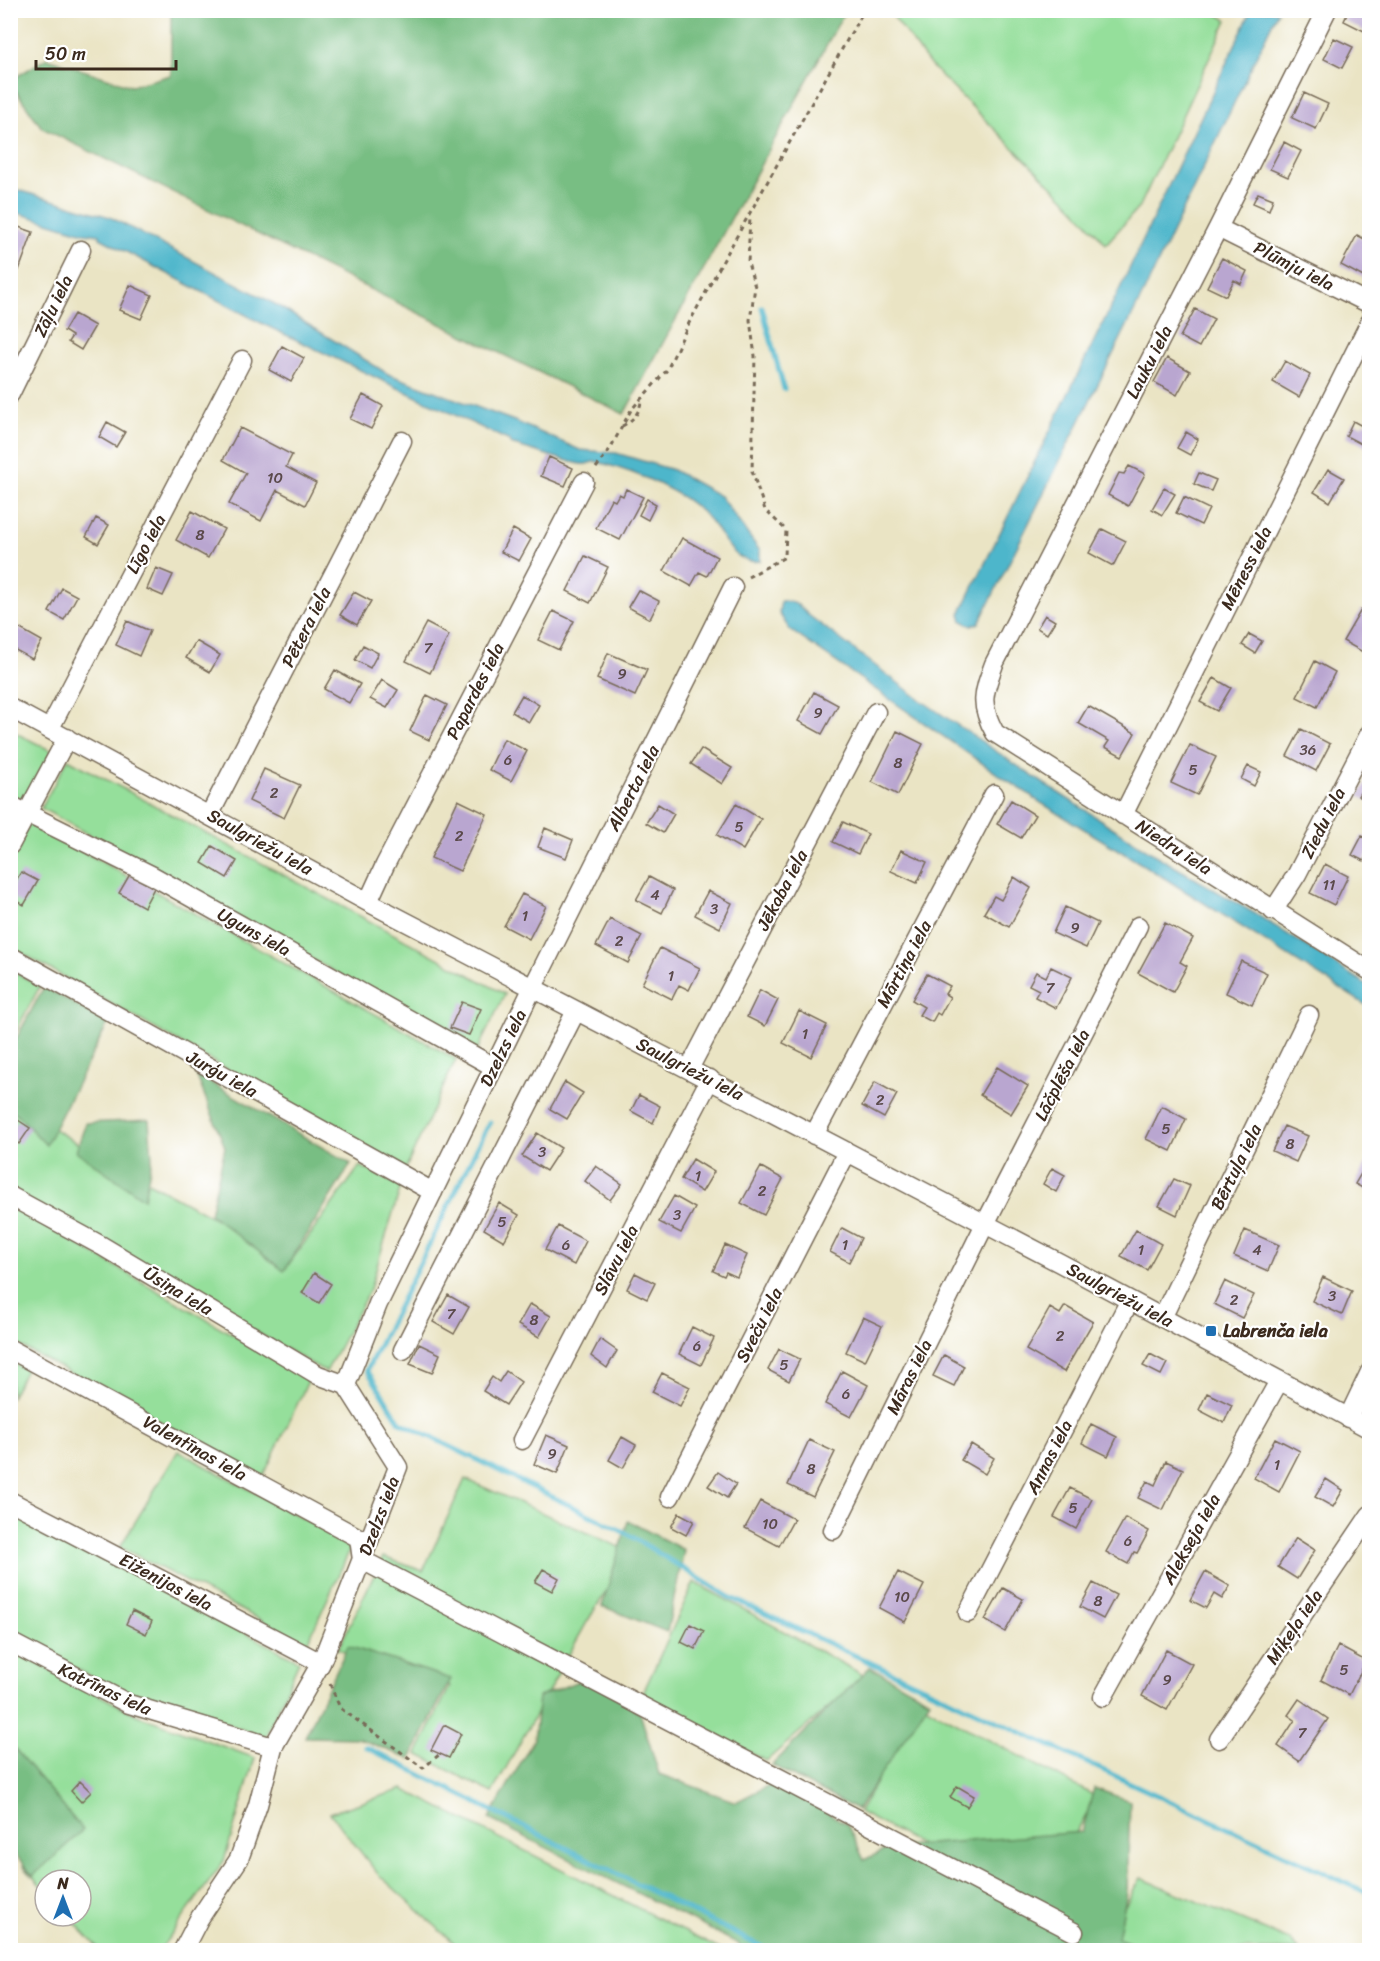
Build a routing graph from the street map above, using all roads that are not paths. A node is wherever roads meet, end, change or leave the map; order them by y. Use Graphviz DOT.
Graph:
graph roads {
  1 [pos="1327,10"];
  2 [pos="1218,228"];
  3 [pos="81,250"];
  4 [pos="1370,304"];
  5 [pos="1370,322"];
  6 [pos="242,360"];
  7 [pos="10,394"];
  8 [pos="402,441"];
  9 [pos="584,482"];
  10 [pos="733,587"];
  11 [pos="10,708"];
  12 [pos="876,712"];
  13 [pos="986,716"];
  14 [pos="50,728"];
  15 [pos="1370,733"];
  16 [pos="67,738"];
  17 [pos="994,794"];
  18 [pos="10,805"];
  19 [pos="28,814"];
  20 [pos="210,814"];
  21 [pos="1123,815"];
  22 [pos="10,845"];
  23 [pos="368,902"];
  24 [pos="1273,911"];
  25 [pos="1138,926"];
  26 [pos="10,956"];
  27 [pos="1370,971"];
  28 [pos="533,989"];
  29 [pos="576,1011"];
  30 [pos="1309,1015"];
  31 [pos="494,1067"];
  32 [pos="689,1068"];
  33 [pos="710,1079"];
  34 [pos="814,1135"];
  35 [pos="848,1152"];
  36 [pos="433,1192"];
  37 [pos="10,1196"];
  38 [pos="985,1224"];
  39 [pos="1129,1302"];
  40 [pos="1162,1318"];
  41 [pos="10,1350"];
  42 [pos="403,1350"];
  43 [pos="1370,1372"];
  44 [pos="1279,1381"];
  45 [pos="346,1385"];
  46 [pos="1348,1418"];
  47 [pos="1370,1429"];
  48 [pos="522,1440"];
  49 [pos="670,1497"];
  50 [pos="10,1501"];
  51 [pos="1370,1515"];
  52 [pos="833,1530"];
  53 [pos="362,1560"];
  54 [pos="968,1613"];
  55 [pos="10,1642"];
  56 [pos="321,1663"];
  57 [pos="1103,1697"];
  58 [pos="1219,1740"];
  59 [pos="273,1747"];
  60 [pos="1074,1932"];
  61 [pos="183,1950"];
  1 -- 2 [label="street, Lauku iela"];
  2 -- 4 [label="street, Plūmju iela"];
  2 -- 13 [label="street, Lauku iela"];
  3 -- 7 [label="street, Zāļu iela"];
  5 -- 21 [label="street, Mēness iela"];
  6 -- 14 [label="street, Līgo iela"];
  8 -- 20 [label="street, Pētera iela"];
  9 -- 23 [label="street, Papardes iela"];
  10 -- 28 [label="street, Alberta iela"];
  11 -- 14 [label="street, Saulgriežu iela"];
  12 -- 32 [label="street, Jēkaba iela"];
  13 -- 21 [label="street, Niedru iela"];
  14 -- 16 [label="street, Saulgriežu iela"];
  15 -- 24 [label="street, Ziedu iela"];
  16 -- 19 [label="street"];
  16 -- 20 [label="street, Saulgriežu iela"];
  17 -- 34 [label="street, Mārtiņa iela"];
  18 -- 19 [label="street, Uguns iela"];
  19 -- 22 [label="street"];
  19 -- 31 [label="street, Uguns iela"];
  20 -- 23 [label="street, Saulgriežu iela"];
  21 -- 24 [label="street, Niedru iela"];
  23 -- 28 [label="street, Saulgriežu iela"];
  24 -- 27 [label="street, Niedru iela"];
  25 -- 38 [label="street, Lāčplēša iela"];
  26 -- 36 [label="street, Jurģu iela"];
  28 -- 29 [label="street, Saulgriežu iela"];
  28 -- 31 [label="street, Dzelzs iela"];
  29 -- 32 [label="street, Saulgriežu iela"];
  29 -- 42 [label="street"];
  30 -- 40 [label="street, Bērtuļa iela"];
  31 -- 36 [label="street, Dzelzs iela"];
  32 -- 33 [label="street, Saulgriežu iela"];
  33 -- 34 [label="street, Saulgriežu iela"];
  33 -- 48 [label="street, Slāvu iela"];
  34 -- 35 [label="street, Saulgriežu iela"];
  35 -- 38 [label="street, Saulgriežu iela"];
  35 -- 49 [label="street, Sveču iela"];
  36 -- 45 [label="street, Dzelzs iela"];
  37 -- 45 [label="street, Ūsiņa iela"];
  38 -- 39 [label="street, Saulgriežu iela"];
  38 -- 52 [label="street, Māras iela"];
  39 -- 40 [label="street, Saulgriežu iela"];
  39 -- 54 [label="street, Annas iela"];
  40 -- 44 [label="street, Saulgriežu iela"];
  41 -- 53 [label="street, Valentīnas iela"];
  43 -- 46 [label="street"];
  44 -- 46 [label="street, Saulgriežu iela"];
  44 -- 57 [label="street, Alekseja iela"];
  45 -- 53 [label="street, Dzelzs iela"];
  46 -- 47 [label="street, Saulgriežu iela"];
  50 -- 56 [label="street, Eiženijas iela"];
  51 -- 58 [label="street, Miķeļa iela"];
  53 -- 56 [label="street, Dzelzs iela"];
  53 -- 60 [label="street"];
  55 -- 59 [label="street, Katrīnas iela"];
  56 -- 59 [label="street, Dzelzs iela"];
  59 -- 61 [label="street, Dzelzs iela"];
}
